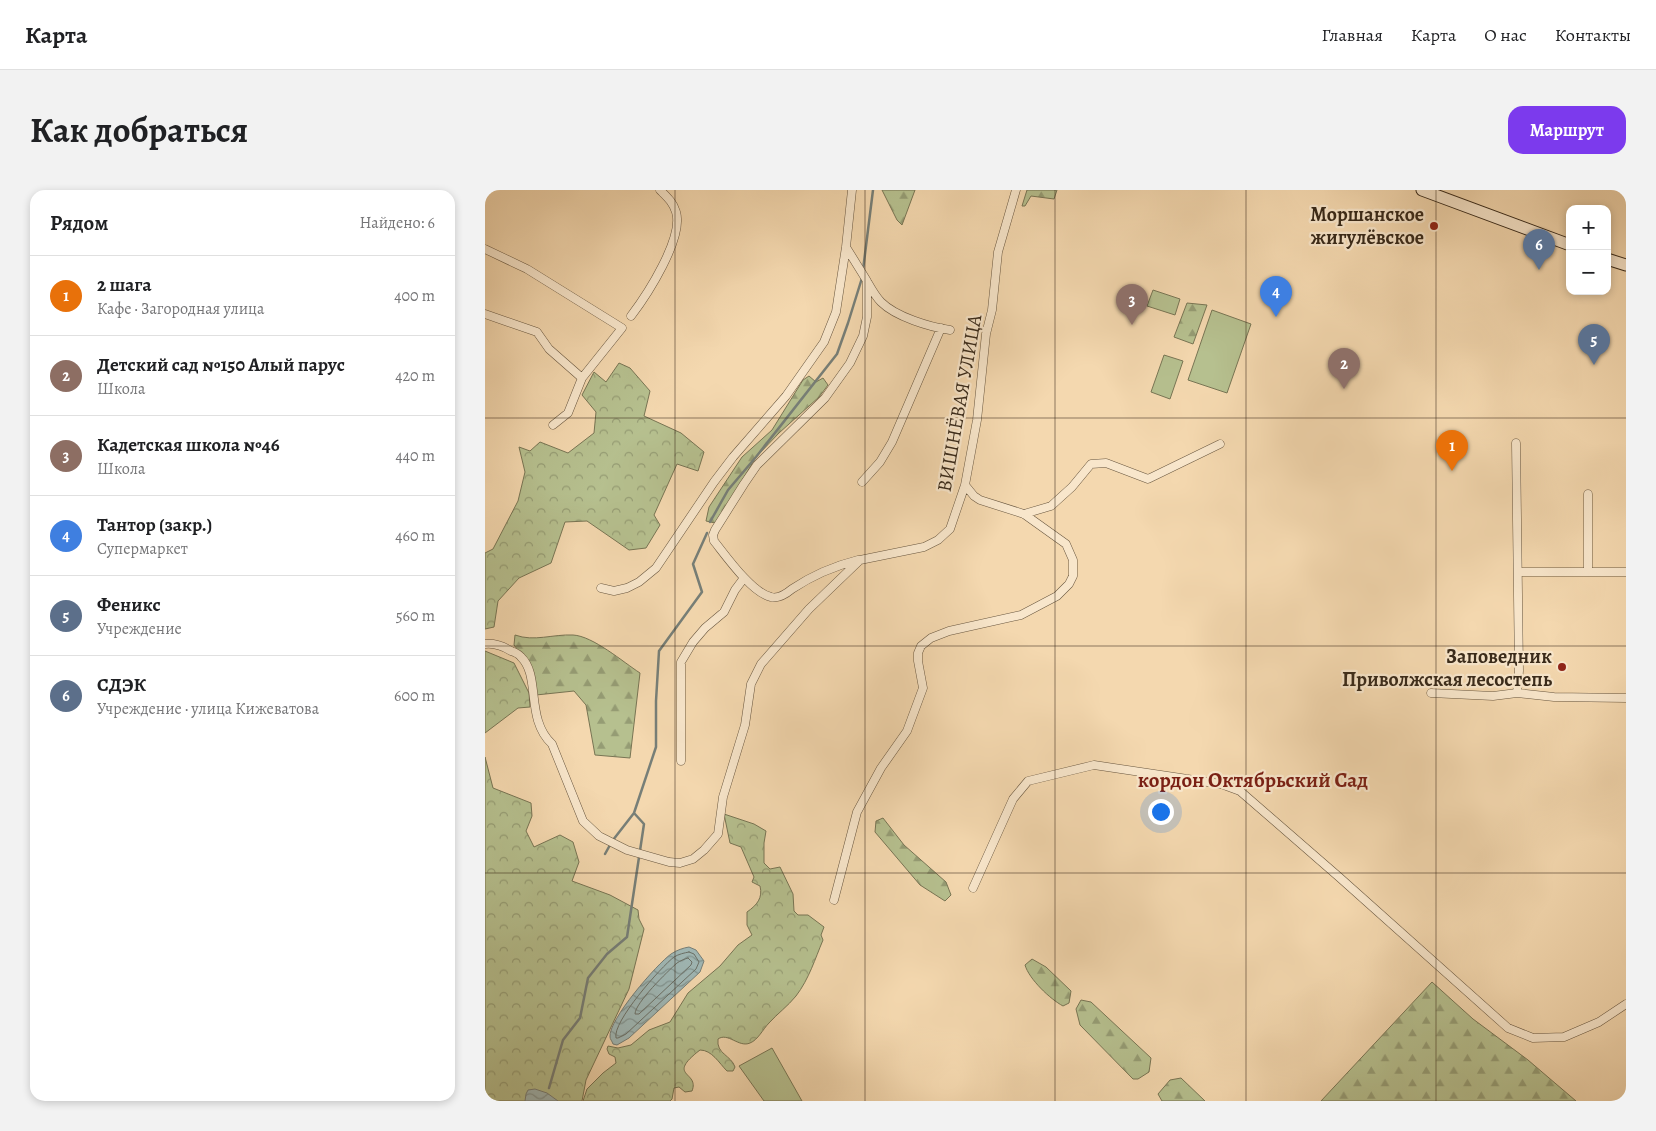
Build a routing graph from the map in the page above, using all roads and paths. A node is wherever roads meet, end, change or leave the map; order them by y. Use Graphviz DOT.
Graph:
graph roads {
  1 [pos="660,190"];
  2 [pos="852,190"];
  3 [pos="1016,190"];
  4 [pos="1422,190"];
  5 [pos="1566,244"];
  6 [pos="846,247"];
  7 [pos="485,248"];
  8 [pos="1611,260"];
  9 [pos="1626,265"];
  10 [pos="867,281"];
  11 [pos="485,314"];
  12 [pos="631,316"];
  13 [pos="941,328"];
  14 [pos="950,330"];
  15 [pos="583,378"];
  16 [pos="553,425"];
  17 [pos="1516,443"];
  18 [pos="1220,444"];
  19 [pos="862,482"];
  20 [pos="965,485"];
  21 [pos="1588,494"];
  22 [pos="1024,514"];
  23 [pos="860,560"];
  24 [pos="1518,572"];
  25 [pos="1588,572"];
  26 [pos="1626,572"];
  27 [pos="744,578"];
  28 [pos="601,588"];
  29 [pos="485,644"];
  30 [pos="1431,693"];
  31 [pos="1517,693"];
  32 [pos="1626,698"];
  33 [pos="681,761"];
  34 [pos="973,888"];
  35 [pos="834,900"];
  36 [pos="1626,1004"];
  1 -- 12 [label="street"];
  2 -- 6 [label="street"];
  3 -- 20 [label="street, ВИШНЁВАЯ УЛИЦА"];
  4 -- 5 [label="main road"];
  6 -- 10 [label="street"];
  6 -- 28 [label="street"];
  7 -- 15 [label="street"];
  8 -- 9 [label="main road"];
  10 -- 13 [label="street"];
  10 -- 27 [label="street"];
  11 -- 15 [label="street"];
  13 -- 14 [label="street"];
  13 -- 19 [label="street"];
  15 -- 16 [label="street"];
  17 -- 24 [label="street"];
  18 -- 22 [label="street"];
  20 -- 22 [label="street"];
  20 -- 23 [label="street, ВИШНЁВАЯ УЛИЦА"];
  21 -- 25 [label="street"];
  22 -- 35 [label="street"];
  23 -- 27 [label="street, ВИШНЁВАЯ УЛИЦА"];
  23 -- 29 [label="street"];
  24 -- 25 [label="street"];
  24 -- 31 [label="street"];
  25 -- 26 [label="street"];
  27 -- 33 [label="street"];
  30 -- 31 [label="street"];
  31 -- 32 [label="street"];
  34 -- 36 [label="street"];
}
